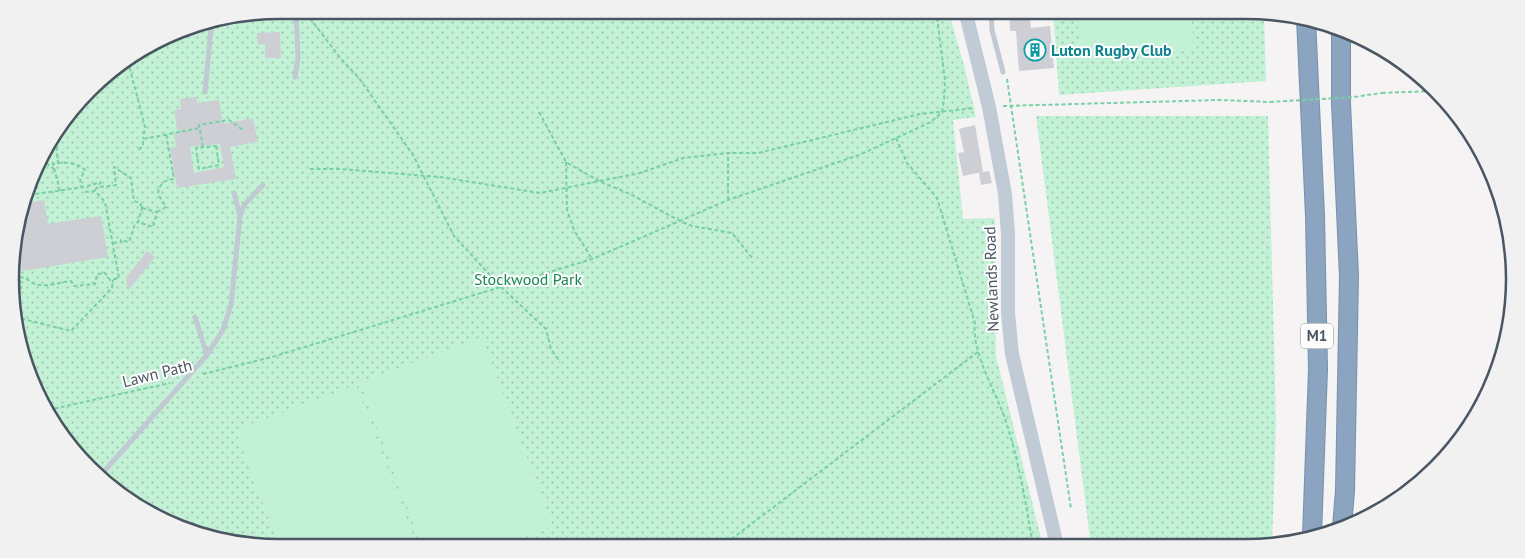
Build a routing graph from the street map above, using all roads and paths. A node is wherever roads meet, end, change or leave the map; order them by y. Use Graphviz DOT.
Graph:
graph roads {
  1 [pos="296,19"];
  2 [pos="311,19"];
  3 [pos="937,19"];
  4 [pos="967,19"];
  5 [pos="991,19"];
  6 [pos="1306,26"];
  7 [pos="210,29"];
  8 [pos="1340,37"];
  9 [pos="129,67"];
  10 [pos="1002,72"];
  11 [pos="295,77"];
  12 [pos="1426,91"];
  13 [pos="205,92"];
  14 [pos="1012,105"];
  15 [pos="989,107"];
  16 [pos="539,112"];
  17 [pos="942,112"];
  18 [pos="200,128"];
  19 [pos="242,130"];
  20 [pos="166,134"];
  21 [pos="896,138"];
  22 [pos="143,139"];
  23 [pos="56,145"];
  24 [pos="202,147"];
  25 [pos="139,150"];
  26 [pos="728,153"];
  27 [pos="566,162"];
  28 [pos="46,163"];
  29 [pos="58,163"];
  30 [pos="310,169"];
  31 [pos="54,170"];
  32 [pos="424,176"];
  33 [pos="599,181"];
  34 [pos="263,185"];
  35 [pos="100,187"];
  36 [pos="82,188"];
  37 [pos="567,189"];
  38 [pos="60,191"];
  39 [pos="95,191"];
  40 [pos="85,192"];
  41 [pos="234,193"];
  42 [pos="33,194"];
  43 [pos="728,200"];
  44 [pos="142,208"];
  45 [pos="157,212"];
  46 [pos="240,217"];
  47 [pos="680,221"];
  48 [pos="138,222"];
  49 [pos="113,243"];
  50 [pos="592,259"];
  51 [pos="753,259"];
  52 [pos="19,279"];
  53 [pos="113,280"];
  54 [pos="501,287"];
  55 [pos="19,289"];
  56 [pos="194,317"];
  57 [pos="22,320"];
  58 [pos="979,351"];
  59 [pos="207,355"];
  60 [pos="560,362"];
  61 [pos="187,378"];
  62 [pos="54,409"];
  63 [pos="104,472"];
  64 [pos="1071,509"];
  65 [pos="1343,520"];
  66 [pos="1312,530"];
  67 [pos="732,539"];
  68 [pos="1032,539"];
  69 [pos="1055,539"];
  1 -- 11 [label="lane"];
  2 -- 32 [label="path"];
  3 -- 17 [label="path"];
  4 -- 15 [label="main road, Newlands Road"];
  5 -- 10 [label="lane"];
  6 -- 66 [label="highway, M1"];
  7 -- 13 [label="lane"];
  8 -- 65 [label="highway, M1"];
  9 -- 22 [label="path"];
  10 -- 14 [label="path"];
  12 -- 14 [label="path, bridge"];
  14 -- 15 [label="path"];
  14 -- 64 [label="path"];
  15 -- 17 [label="path"];
  15 -- 69 [label="main road, Newlands Road"];
  16 -- 27 [label="path"];
  17 -- 21 [label="path, Lawn Path"];
  17 -- 26 [label="path"];
  18 -- 19 [label="path"];
  18 -- 20 [label="path"];
  18 -- 24 [label="path"];
  20 -- 22 [label="path"];
  20 -- 45 [label="path"];
  21 -- 43 [label="path, Lawn Path"];
  21 -- 58 [label="path"];
  22 -- 25 [label="path"];
  23 -- 29 [label="path"];
  24 -- 24 [label="path"];
  26 -- 33 [label="path"];
  26 -- 43 [label="path"];
  27 -- 33 [label="path"];
  27 -- 37 [label="path"];
  28 -- 31 [label="path"];
  29 -- 31 [label="path"];
  29 -- 36 [label="path"];
  30 -- 32 [label="path"];
  31 -- 38 [label="path"];
  32 -- 37 [label="path"];
  32 -- 54 [label="path"];
  33 -- 37 [label="path"];
  33 -- 47 [label="path"];
  34 -- 46 [label="lane"];
  35 -- 44 [label="path"];
  36 -- 38 [label="path"];
  36 -- 39 [label="path"];
  37 -- 50 [label="path"];
  38 -- 42 [label="path"];
  39 -- 40 [label="path"];
  39 -- 49 [label="path"];
  41 -- 46 [label="lane"];
  43 -- 47 [label="path, Lawn Path"];
  44 -- 45 [label="path"];
  44 -- 48 [label="path"];
  45 -- 48 [label="path"];
  46 -- 59 [label="lane"];
  47 -- 50 [label="path, Lawn Path"];
  47 -- 51 [label="path"];
  48 -- 49 [label="path"];
  49 -- 53 [label="path"];
  50 -- 54 [label="path, Lawn Path"];
  52 -- 53 [label="path"];
  52 -- 55 [label="path"];
  53 -- 57 [label="path"];
  54 -- 60 [label="path"];
  54 -- 61 [label="path, Lawn Path"];
  56 -- 59 [label="lane"];
  58 -- 67 [label="path"];
  58 -- 68 [label="path"];
  59 -- 61 [label="lane"];
  61 -- 62 [label="path, Lawn Path"];
  61 -- 63 [label="lane"];
}
